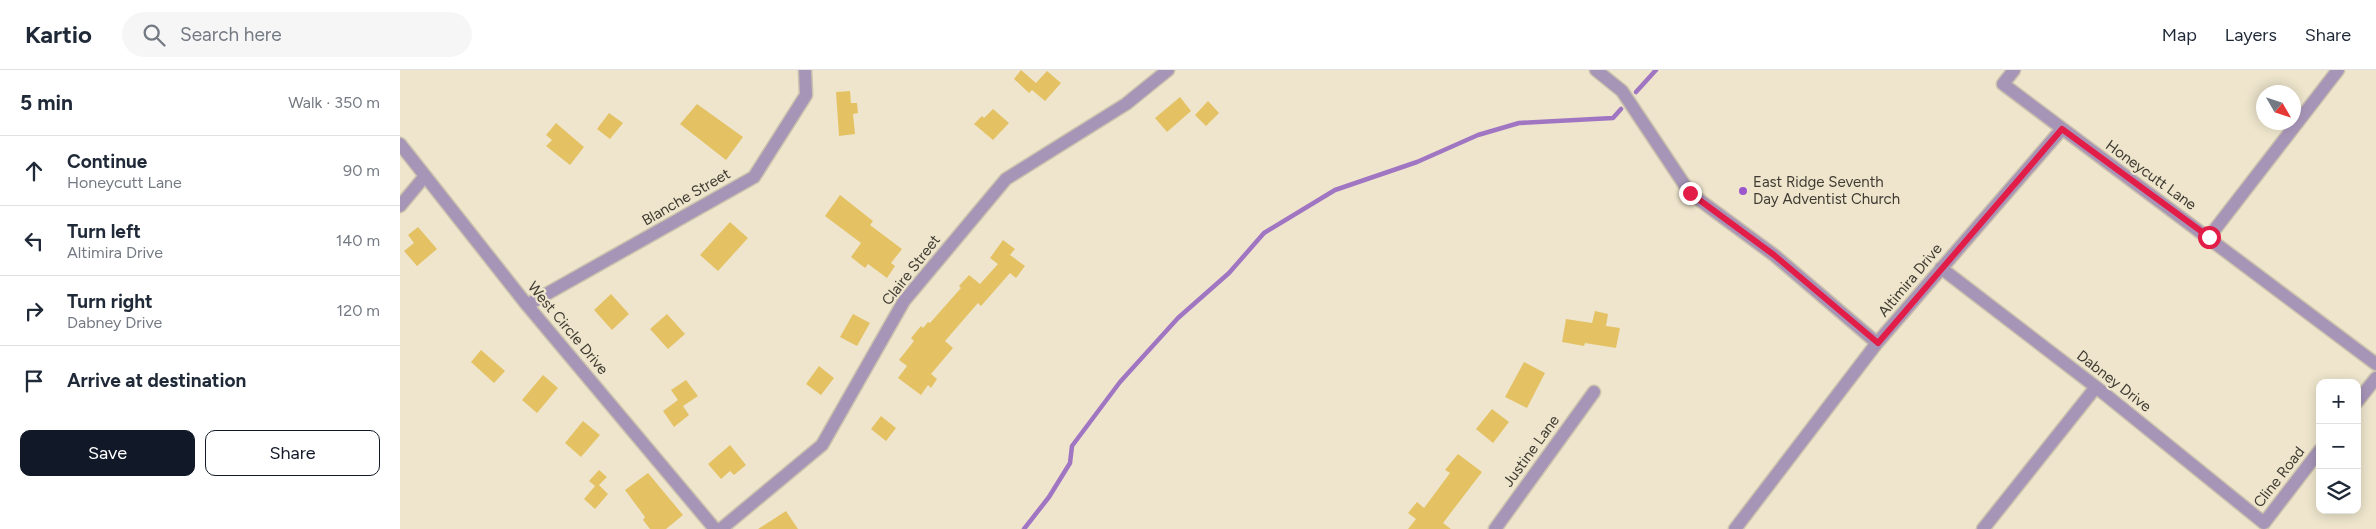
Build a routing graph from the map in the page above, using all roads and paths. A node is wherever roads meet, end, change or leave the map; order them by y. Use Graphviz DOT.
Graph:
graph roads {
  1 [pos="805,70"];
  2 [pos="1168,70"];
  3 [pos="1596,70"];
  4 [pos="2014,70"];
  5 [pos="2338,70"];
  6 [pos="2062,129"];
  7 [pos="400,144"];
  8 [pos="425,176"];
  9 [pos="400,206"];
  10 [pos="2209,237"];
  11 [pos="1941,268"];
  12 [pos="527,305"];
  13 [pos="1878,343"];
  14 [pos="2376,364"];
  15 [pos="2376,378"];
  16 [pos="2096,387"];
  17 [pos="1594,392"];
  18 [pos="2361,397"];
  19 [pos="2316,455"];
  20 [pos="2264,523"];
  21 [pos="715,529"];
  22 [pos="721,529"];
  23 [pos="1495,529"];
  24 [pos="1734,529"];
  25 [pos="1983,529"];
  1 -- 12 [label="street, Blanche Street"];
  2 -- 22 [label="street, Claire Street"];
  3 -- 13 [label="street"];
  4 -- 6 [label="street, Honeycutt Lane"];
  5 -- 10 [label="street"];
  6 -- 10 [label="street, Honeycutt Lane"];
  6 -- 11 [label="street, Altimira Drive"];
  7 -- 8 [label="street, West Circle Drive"];
  8 -- 9 [label="street"];
  8 -- 12 [label="street, West Circle Drive"];
  10 -- 14 [label="street, Honeycutt Lane"];
  11 -- 13 [label="street, Altimira Drive"];
  11 -- 16 [label="street, Dabney Drive"];
  12 -- 21 [label="street, West Circle Drive"];
  13 -- 24 [label="street, Altimira Drive"];
  15 -- 18 [label="street"];
  16 -- 20 [label="street, Dabney Drive"];
  16 -- 25 [label="street"];
  17 -- 23 [label="street, Justine Lane"];
  19 -- 20 [label="street, Cline Road"];
}
